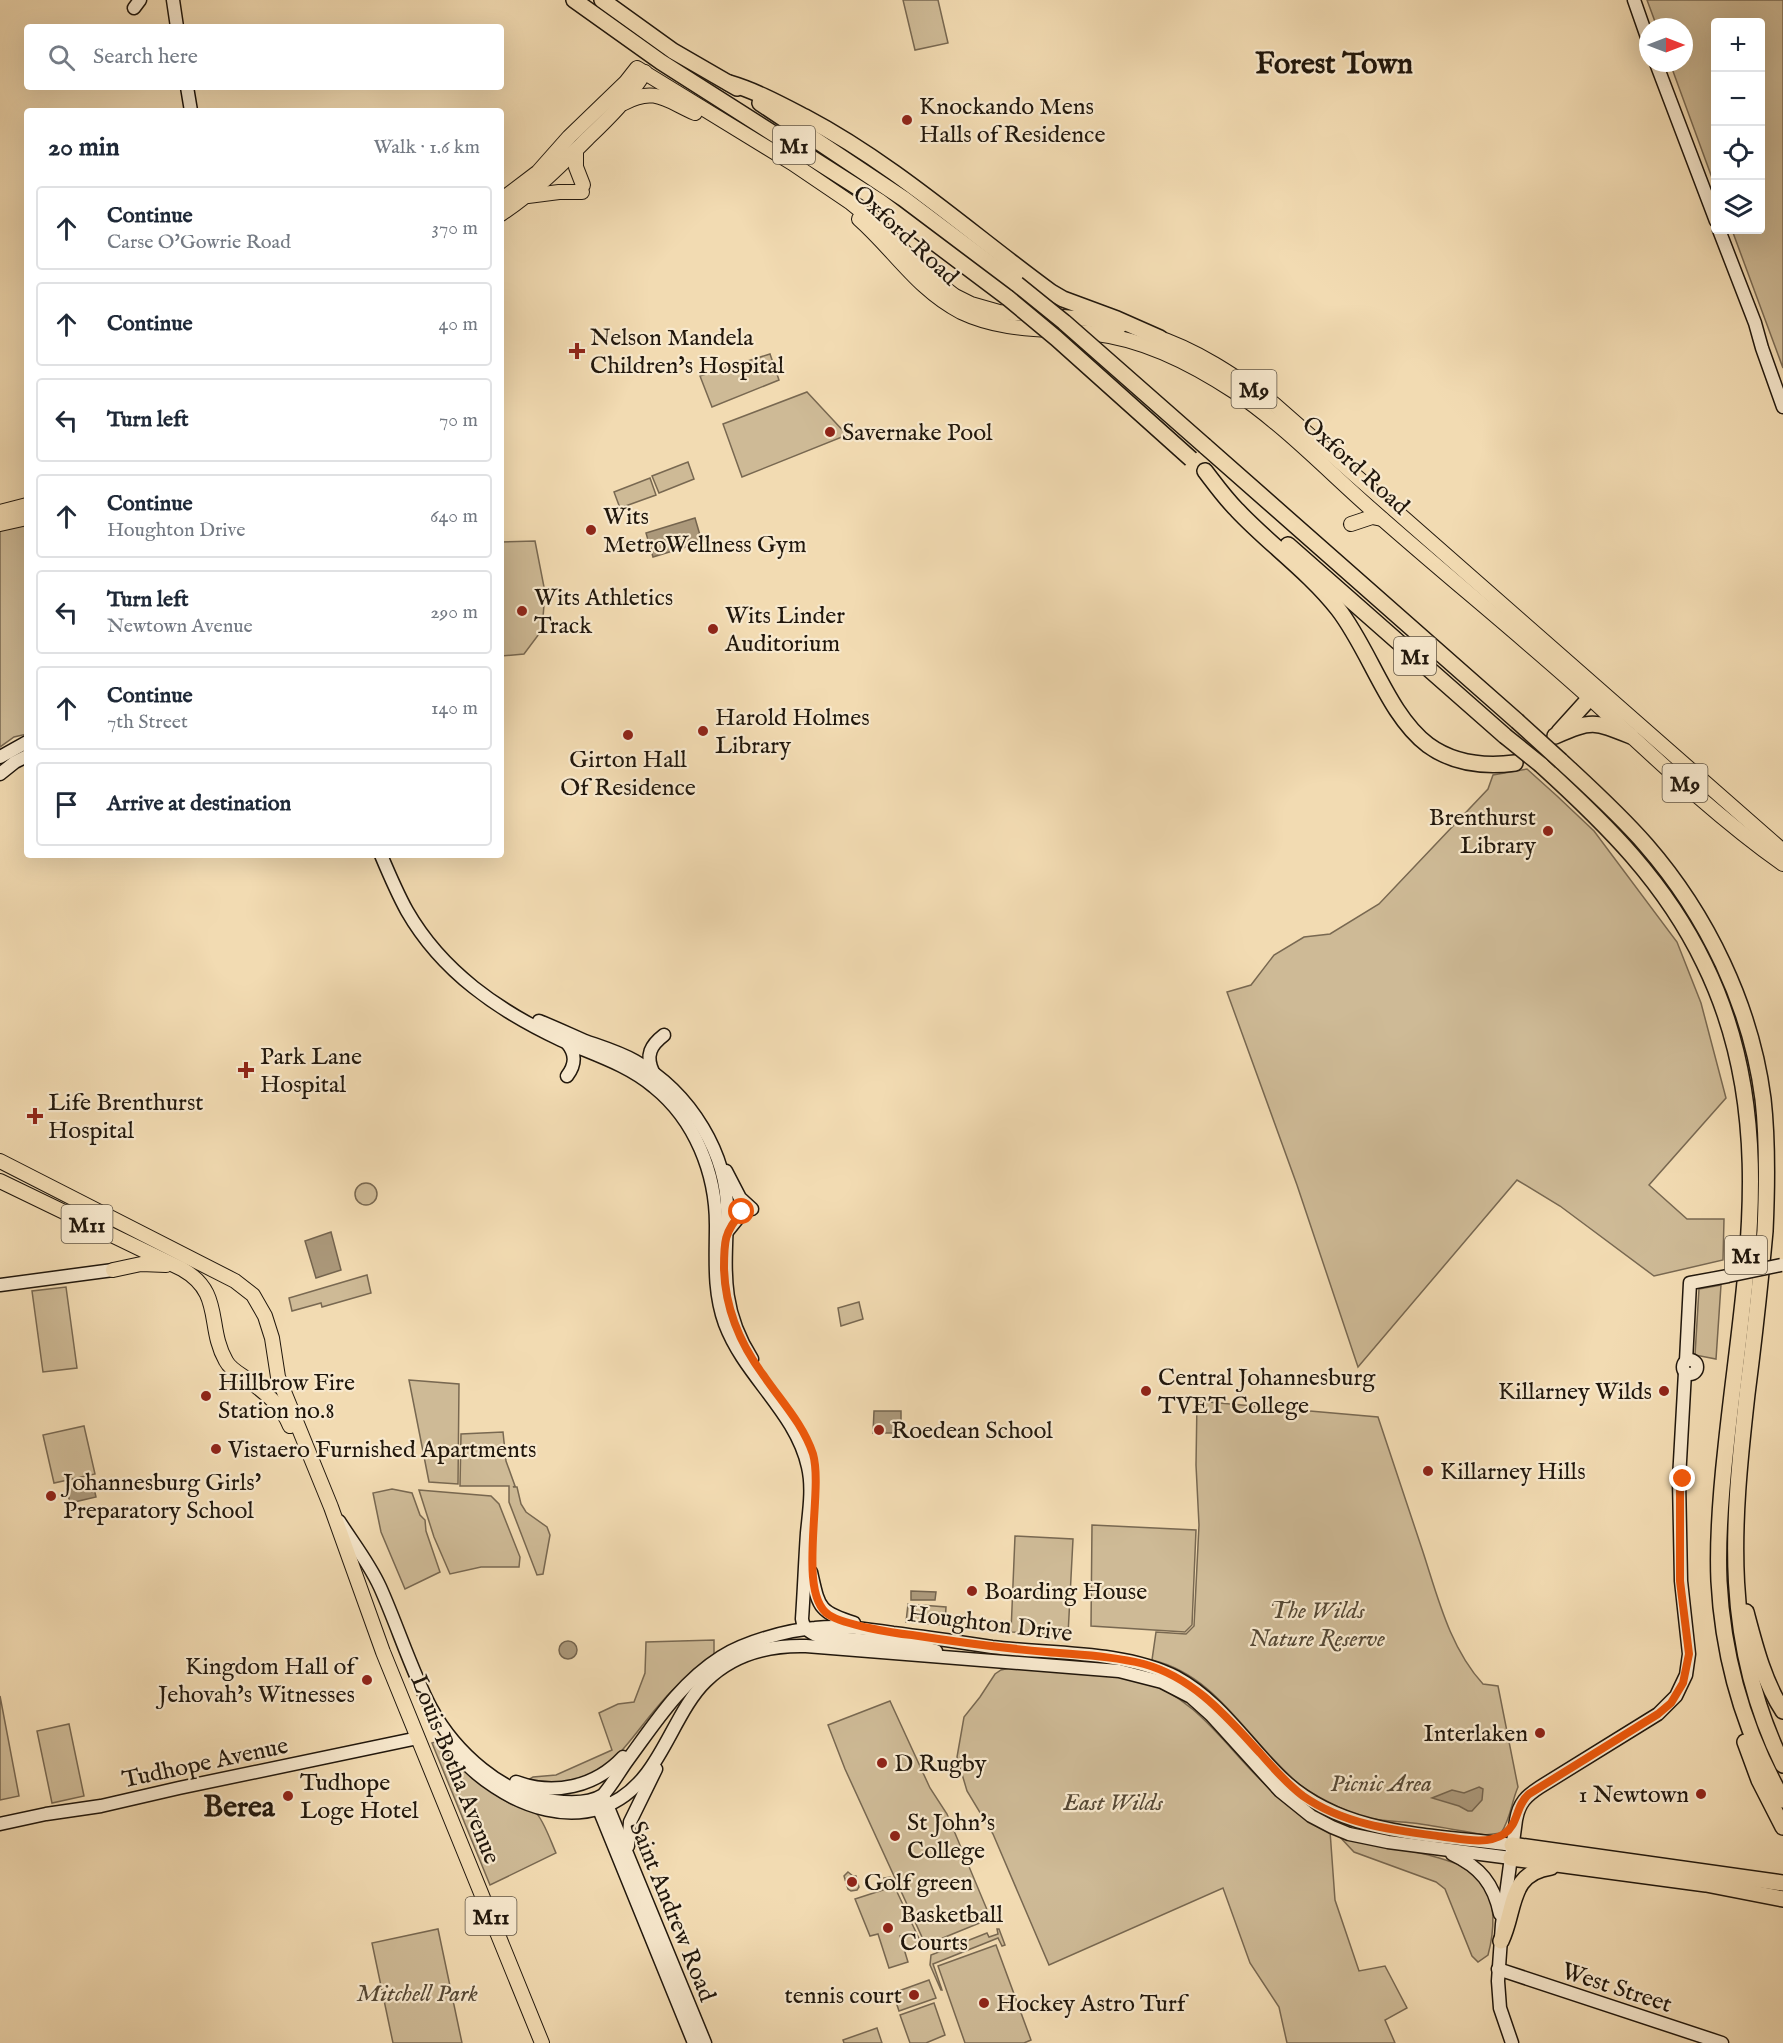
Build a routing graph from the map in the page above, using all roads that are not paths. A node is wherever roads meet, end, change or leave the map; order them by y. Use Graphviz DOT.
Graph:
graph roads {
  1 [pos="173,0"];
  2 [pos="180,0"];
  3 [pos="574,0"];
  4 [pos="602,0"];
  5 [pos="1634,0"];
  6 [pos="1640,18"];
  7 [pos="177,24"];
  8 [pos="184,24"];
  9 [pos="1659,72"];
  10 [pos="639,73"];
  11 [pos="729,83"];
  12 [pos="188,90"];
  13 [pos="194,90"];
  14 [pos="620,106"];
  15 [pos="190,108"];
  16 [pos="196,108"];
  17 [pos="703,114"];
  18 [pos="576,151"];
  19 [pos="528,196"];
  20 [pos="504,198"];
  21 [pos="1711,208"];
  22 [pos="504,212"];
  23 [pos="1721,234"];
  24 [pos="1160,339"];
  25 [pos="1783,407"];
  26 [pos="1350,489"];
  27 [pos="24,506"];
  28 [pos="0,512"];
  29 [pos="24,519"];
  30 [pos="1383,519"];
  31 [pos="0,524"];
  32 [pos="1320,581"];
  33 [pos="1593,694"];
  34 [pos="1630,736"];
  35 [pos="24,744"];
  36 [pos="0,757"];
  37 [pos="24,758"];
  38 [pos="1515,763"];
  39 [pos="0,774"];
  40 [pos="1783,851"];
  41 [pos="382,858"];
  42 [pos="390,858"];
  43 [pos="1783,864"];
  44 [pos="664,1035"];
  45 [pos="567,1042"];
  46 [pos="652,1072"];
  47 [pos="567,1076"];
  48 [pos="718,1157"];
  49 [pos="0,1161"];
  50 [pos="0,1181"];
  51 [pos="726,1233"];
  52 [pos="1782,1265"];
  53 [pos="174,1266"];
  54 [pos="113,1270"];
  55 [pos="0,1285"];
  56 [pos="333,1512"];
  57 [pos="352,1570"];
  58 [pos="811,1572"];
  59 [pos="1735,1572"];
  60 [pos="804,1624"];
  61 [pos="888,1632"];
  62 [pos="1724,1632"];
  63 [pos="748,1654"];
  64 [pos="963,1659"];
  65 [pos="693,1698"];
  66 [pos="673,1700"];
  67 [pos="1783,1711"];
  68 [pos="683,1715"];
  69 [pos="659,1717"];
  70 [pos="418,1738"];
  71 [pos="475,1761"];
  72 [pos="1783,1765"];
  73 [pos="1783,1800"];
  74 [pos="601,1802"];
  75 [pos="0,1824"];
  76 [pos="1515,1824"];
  77 [pos="1783,1827"];
  78 [pos="1473,1840"];
  79 [pos="1443,1850"];
  80 [pos="1512,1852"];
  81 [pos="1563,1865"];
  82 [pos="633,1868"];
  83 [pos="1783,1883"];
  84 [pos="1783,1899"];
  85 [pos="1502,1924"];
  86 [pos="1501,1941"];
  87 [pos="1498,1970"];
  88 [pos="542,2043"];
  89 [pos="694,2043"];
  90 [pos="705,2043"];
  91 [pos="1512,2043"];
  92 [pos="1722,2043"];
  1 -- 7 [label="main road"];
  2 -- 8 [label="main road"];
  3 -- 32 [label="highway, M1, bridge"];
  4 -- 11 [label="highway, M1"];
  5 -- 6 [label="main road"];
  9 -- 21 [label="main road"];
  10 -- 14 [label="main road"];
  10 -- 17 [label="main road, Oxford Road / M9"];
  10 -- 20 [label="main road"];
  10 -- 24 [label="main road, Oxford Road / M9"];
  11 -- 24 [label="highway"];
  11 -- 59 [label="highway, M1, bridge"];
  12 -- 15 [label="main road"];
  13 -- 16 [label="main road"];
  14 -- 17 [label="main road"];
  14 -- 18 [label="main road"];
  17 -- 26 [label="main road, Oxford Road / M9"];
  18 -- 19 [label="main road"];
  18 -- 19 [label="main road"];
  19 -- 22 [label="main road"];
  23 -- 25 [label="main road"];
  24 -- 33 [label="main road, Oxford Road / M9"];
  26 -- 30 [label="main road, Oxford Road / M9"];
  26 -- 30 [label="main road"];
  27 -- 28 [label="main road"];
  29 -- 31 [label="main road"];
  30 -- 33 [label="main road, Oxford Road / M9"];
  32 -- 38 [label="highway"];
  32 -- 62 [label="highway, M1, bridge"];
  33 -- 34 [label="main road, Oxford Road / M9"];
  33 -- 34 [label="highway"];
  33 -- 40 [label="main road, Oxford Road / M9"];
  34 -- 43 [label="main road, Oxford Road / M9"];
  35 -- 36 [label="main road"];
  37 -- 39 [label="main road"];
  41 -- 45 [label="main road"];
  42 -- 46 [label="main road"];
  44 -- 46 [label="main road"];
  45 -- 47 [label="main road"];
  45 -- 60 [label="main road"];
  46 -- 48 [label="main road"];
  48 -- 51 [label="main road"];
  48 -- 51 [label="main road"];
  49 -- 56 [label="main road, Louis Botha Avenue / M11"];
  50 -- 53 [label="main road, M11"];
  51 -- 58 [label="main road"];
  52 -- 76 [label="main road, bridge"];
  53 -- 54 [label="main road"];
  53 -- 57 [label="main road, Louis Botha Avenue / M11"];
  54 -- 55 [label="main road"];
  56 -- 57 [label="main road, Louis Botha Avenue / M11"];
  56 -- 71 [label="main road, Houghton Drive"];
  57 -- 70 [label="main road, Louis Botha Avenue / M11"];
  57 -- 74 [label="main road, Houghton Drive"];
  58 -- 60 [label="main road"];
  58 -- 61 [label="main road"];
  59 -- 67 [label="highway"];
  59 -- 72 [label="highway, M1"];
  60 -- 61 [label="main road, Houghton Drive"];
  60 -- 63 [label="main road"];
  60 -- 64 [label="main road"];
  60 -- 66 [label="main road, Houghton Drive"];
  61 -- 78 [label="main road, Houghton Drive"];
  62 -- 73 [label="highway, M1"];
  62 -- 77 [label="highway"];
  63 -- 64 [label="main road, Houghton Drive"];
  63 -- 65 [label="main road, Houghton Drive"];
  64 -- 79 [label="main road, Houghton Drive"];
  65 -- 66 [label="main road"];
  65 -- 68 [label="main road, Houghton Drive"];
  66 -- 69 [label="main road, Houghton Drive"];
  68 -- 74 [label="main road, Houghton Drive"];
  68 -- 82 [label="main road"];
  69 -- 71 [label="main road"];
  69 -- 74 [label="main road, Houghton Drive"];
  70 -- 75 [label="main road, Tudhope Avenue"];
  70 -- 88 [label="main road, Louis Botha Avenue / M11"];
  71 -- 74 [label="main road, Houghton Drive"];
  74 -- 82 [label="main road, Saint Andrew Road"];
  74 -- 89 [label="main road, Saint Andrew Road"];
  76 -- 78 [label="main road"];
  76 -- 80 [label="main road"];
  78 -- 80 [label="main road, Houghton Drive"];
  79 -- 80 [label="main road, Houghton Drive"];
  79 -- 85 [label="main road"];
  80 -- 81 [label="highway"];
  80 -- 83 [label="highway"];
  80 -- 85 [label="main road"];
  81 -- 84 [label="highway"];
  81 -- 86 [label="highway"];
  82 -- 90 [label="main road, Saint Andrew Road"];
  85 -- 86 [label="main road"];
  86 -- 87 [label="main road"];
  87 -- 91 [label="main road"];
  87 -- 92 [label="main road, West Street"];
}
